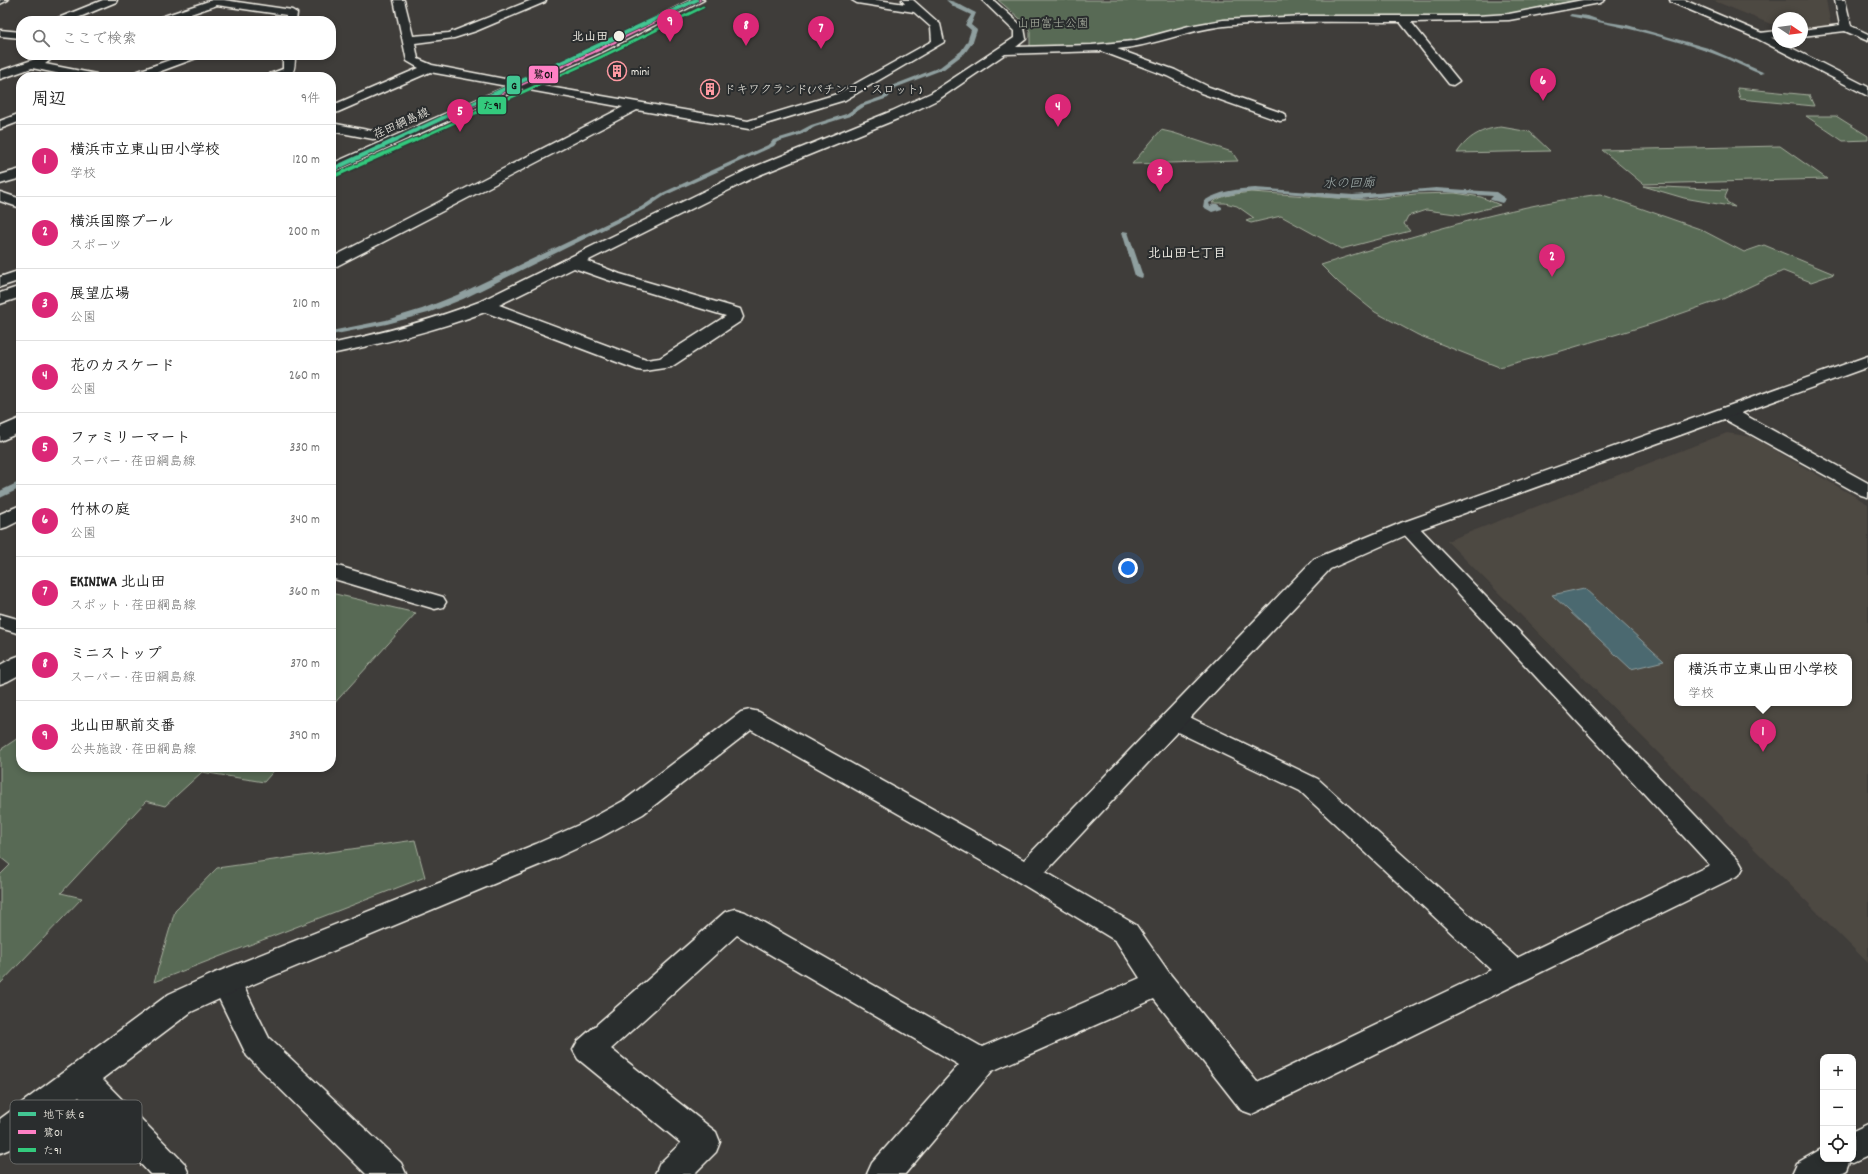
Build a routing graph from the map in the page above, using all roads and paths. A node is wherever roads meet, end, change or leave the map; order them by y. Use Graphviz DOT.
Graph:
graph roads {
  1 [pos="112,0"];
  2 [pos="399,0"];
  3 [pos="541,0"];
  4 [pos="699,0"];
  5 [pos="857,0"];
  6 [pos="987,0"];
  7 [pos="1600,0"];
  8 [pos="1675,0"];
  9 [pos="1694,0"];
  10 [pos="1840,0"];
  11 [pos="912,4"];
  12 [pos="639,13"];
  13 [pos="72,16"];
  14 [pos="174,16"];
  15 [pos="292,16"];
  16 [pos="1402,18"];
  17 [pos="1846,28"];
  18 [pos="1772,32"];
  19 [pos="1808,32"];
  20 [pos="0,33"];
  21 [pos="16,35"];
  22 [pos="1772,35"];
  23 [pos="1760,36"];
  24 [pos="1868,38"];
  25 [pos="409,40"];
  26 [pos="1101,47"];
  27 [pos="1805,48"];
  28 [pos="1004,51"];
  29 [pos="42,60"];
  30 [pos="181,60"];
  31 [pos="289,60"];
  32 [pos="30,64"];
  33 [pos="429,68"];
  34 [pos="68,72"];
  35 [pos="148,72"];
  36 [pos="286,72"];
  37 [pos="0,74"];
  38 [pos="1868,80"];
  39 [pos="494,81"];
  40 [pos="1453,81"];
  41 [pos="520,86"];
  42 [pos="475,90"];
  43 [pos="1868,92"];
  44 [pos="635,106"];
  45 [pos="336,108"];
  46 [pos="1280,117"];
  47 [pos="16,119"];
  48 [pos="0,125"];
  49 [pos="336,128"];
  50 [pos="388,129"];
  51 [pos="373,135"];
  52 [pos="352,144"];
  53 [pos="336,167"];
  54 [pos="16,175"];
  55 [pos="0,180"];
  56 [pos="0,196"];
  57 [pos="16,202"];
  58 [pos="336,261"];
  59 [pos="574,262"];
  60 [pos="16,277"];
  61 [pos="0,282"];
  62 [pos="16,293"];
  63 [pos="0,299"];
  64 [pos="485,306"];
  65 [pos="336,348"];
  66 [pos="1868,361"];
  67 [pos="1727,413"];
  68 [pos="16,427"];
  69 [pos="0,435"];
  70 [pos="1868,491"];
  71 [pos="16,515"];
  72 [pos="0,523"];
  73 [pos="1408,527"];
  74 [pos="336,572"];
  75 [pos="435,602"];
  76 [pos="0,621"];
  77 [pos="16,626"];
  78 [pos="16,666"];
  79 [pos="0,676"];
  80 [pos="1174,720"];
  81 [pos="1027,874"];
  82 [pos="1514,973"];
  83 [pos="226,982"];
  84 [pos="1159,983"];
  85 [pos="981,1062"];
  86 [pos="81,1078"];
  87 [pos="51,1100"];
  88 [pos="102,1100"];
  89 [pos="10,1131"];
  90 [pos="0,1138"];
  91 [pos="1868,1139"];
  92 [pos="142,1142"];
  93 [pos="1856,1146"];
  94 [pos="1829,1162"];
  95 [pos="172,1174"];
  96 [pos="389,1174"];
  97 [pos="672,1174"];
  98 [pos="884,1174"];
  99 [pos="1809,1174"];
  1 -- 13 [label="street"];
  2 -- 25 [label="street"];
  3 -- 25 [label="street"];
  4 -- 41 [label="street, 荏田綱島線"];
  5 -- 11 [label="street"];
  6 -- 28 [label="street"];
  7 -- 16 [label="street"];
  8 -- 23 [label="street"];
  9 -- 18 [label="street"];
  10 -- 17 [label="street"];
  11 -- 44 [label="street"];
  12 -- 39 [label="street"];
  14 -- 15 [label="street"];
  16 -- 26 [label="street"];
  16 -- 40 [label="street"];
  17 -- 19 [label="street"];
  17 -- 24 [label="street"];
  20 -- 21 [label="street"];
  22 -- 23 [label="street"];
  23 -- 43 [label="street"];
  25 -- 33 [label="street"];
  26 -- 28 [label="street"];
  26 -- 46 [label="street"];
  27 -- 38 [label="street"];
  28 -- 59 [label="street"];
  29 -- 32 [label="street"];
  30 -- 35 [label="street"];
  31 -- 36 [label="street"];
  32 -- 34 [label="street"];
  32 -- 37 [label="street"];
  33 -- 39 [label="street"];
  33 -- 45 [label="street"];
  39 -- 41 [label="street"];
  39 -- 42 [label="street"];
  41 -- 44 [label="street"];
  41 -- 53 [label="street, 荏田綱島線"];
  44 -- 58 [label="street"];
  47 -- 48 [label="street"];
  49 -- 51 [label="street"];
  50 -- 51 [label="street, 荏田綱島線"];
  51 -- 52 [label="street, 荏田綱島線"];
  54 -- 55 [label="street"];
  56 -- 57 [label="street"];
  59 -- 64 [label="street"];
  59 -- 64 [label="street"];
  60 -- 61 [label="street"];
  62 -- 63 [label="street"];
  64 -- 65 [label="street"];
  66 -- 67 [label="street"];
  67 -- 70 [label="street"];
  67 -- 73 [label="street"];
  68 -- 69 [label="street"];
  71 -- 72 [label="street"];
  73 -- 80 [label="street"];
  73 -- 82 [label="street"];
  74 -- 75 [label="street"];
  76 -- 77 [label="street"];
  78 -- 79 [label="street"];
  80 -- 81 [label="street"];
  80 -- 82 [label="street"];
  81 -- 83 [label="street"];
  81 -- 84 [label="street"];
  82 -- 84 [label="street"];
  83 -- 86 [label="street"];
  83 -- 96 [label="street"];
  84 -- 85 [label="street"];
  85 -- 97 [label="street"];
  85 -- 98 [label="street"];
  86 -- 87 [label="street"];
  86 -- 88 [label="street"];
  89 -- 90 [label="street"];
  91 -- 93 [label="street"];
  92 -- 95 [label="street"];
  94 -- 99 [label="street"];
}
